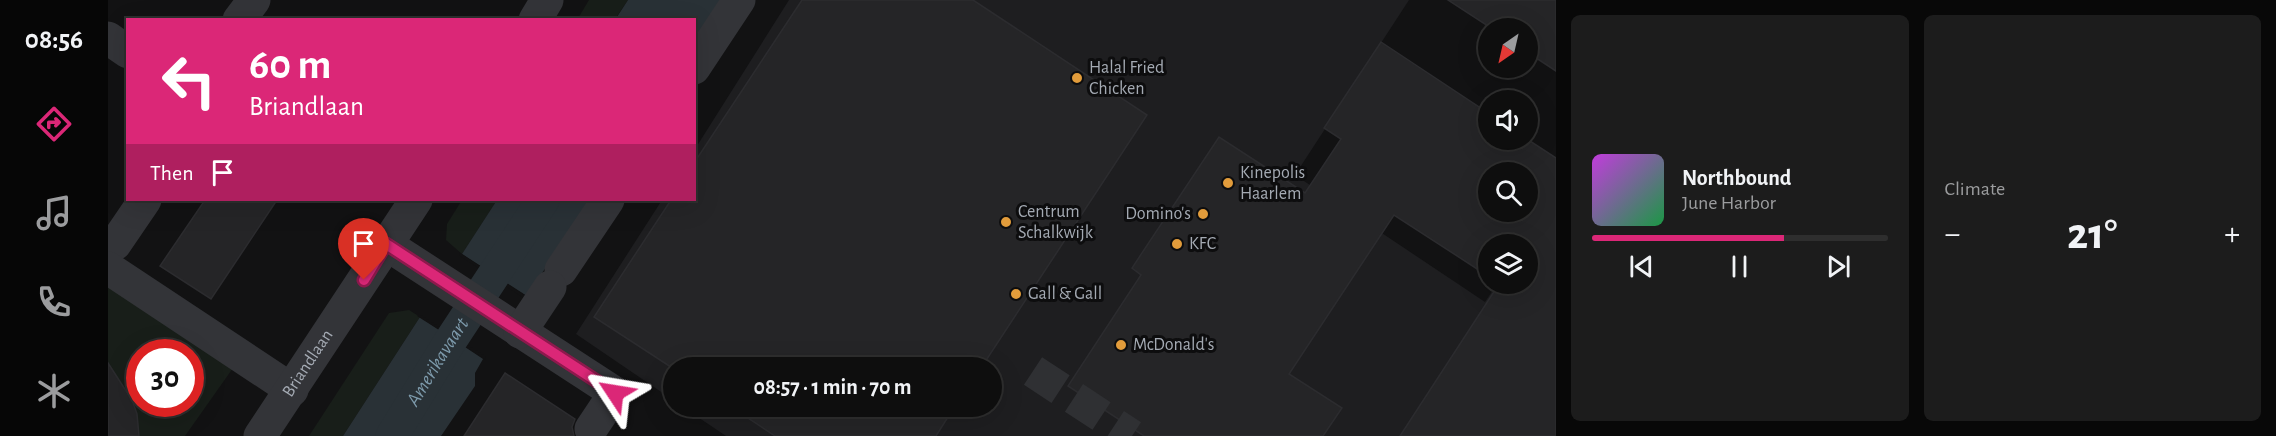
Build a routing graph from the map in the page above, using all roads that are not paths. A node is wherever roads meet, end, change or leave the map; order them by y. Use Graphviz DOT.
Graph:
graph roads {
  1 [pos="254,0"];
  2 [pos="547,0"];
  3 [pos="740,0"];
  4 [pos="240,18"];
  5 [pos="536,18"];
  6 [pos="108,38"];
  7 [pos="126,51"];
  8 [pos="696,65"];
  9 [pos="144,201"];
  10 [pos="415,201"];
  11 [pos="607,201"];
  12 [pos="386,244"];
  13 [pos="111,256"];
  14 [pos="516,329"];
  15 [pos="292,390"];
  16 [pos="591,429"];
  17 [pos="260,436"];
  1 -- 4 [label="street"];
  2 -- 5 [label="street"];
  3 -- 8 [label="street"];
  6 -- 7 [label="street"];
  9 -- 13 [label="street"];
  10 -- 12 [label="street, Briandlaan"];
  11 -- 14 [label="street"];
  12 -- 14 [label="street"];
  12 -- 15 [label="street, Briandlaan"];
  13 -- 15 [label="street"];
  14 -- 16 [label="street"];
  15 -- 17 [label="street, Briandlaan"];
}
